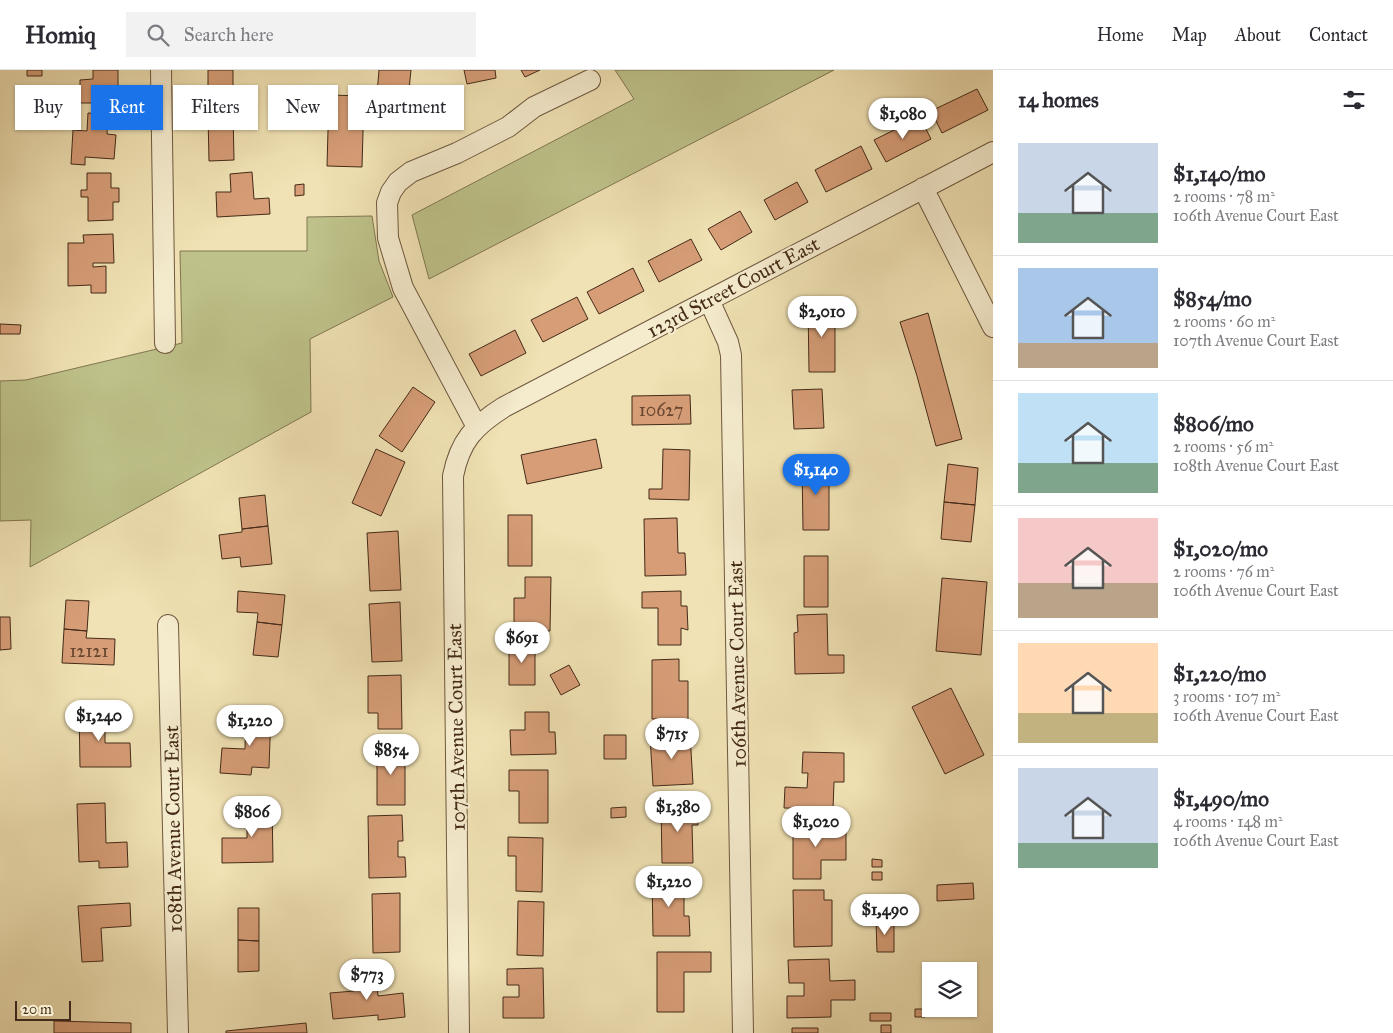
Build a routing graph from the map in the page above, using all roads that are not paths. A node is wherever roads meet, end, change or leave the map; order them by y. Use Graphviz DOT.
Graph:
graph roads {
  1 [pos="161,70"];
  2 [pos="590,80"];
  3 [pos="993,152"];
  4 [pos="922,188"];
  5 [pos="710,300"];
  6 [pos="993,327"];
  7 [pos="165,343"];
  8 [pos="477,428"];
  9 [pos="168,625"];
  10 [pos="178,1033"];
  11 [pos="459,1033"];
  12 [pos="743,1033"];
  1 -- 7 [label="street"];
  2 -- 8 [label="street"];
  3 -- 4 [label="street, 123rd Street Court East"];
  4 -- 5 [label="street, 123rd Street Court East"];
  4 -- 6 [label="street"];
  5 -- 8 [label="street, 123rd Street Court East"];
  5 -- 12 [label="street, 106th Avenue Court East"];
  8 -- 11 [label="street, 107th Avenue Court East"];
  9 -- 10 [label="street, 108th Avenue Court East"];
}
